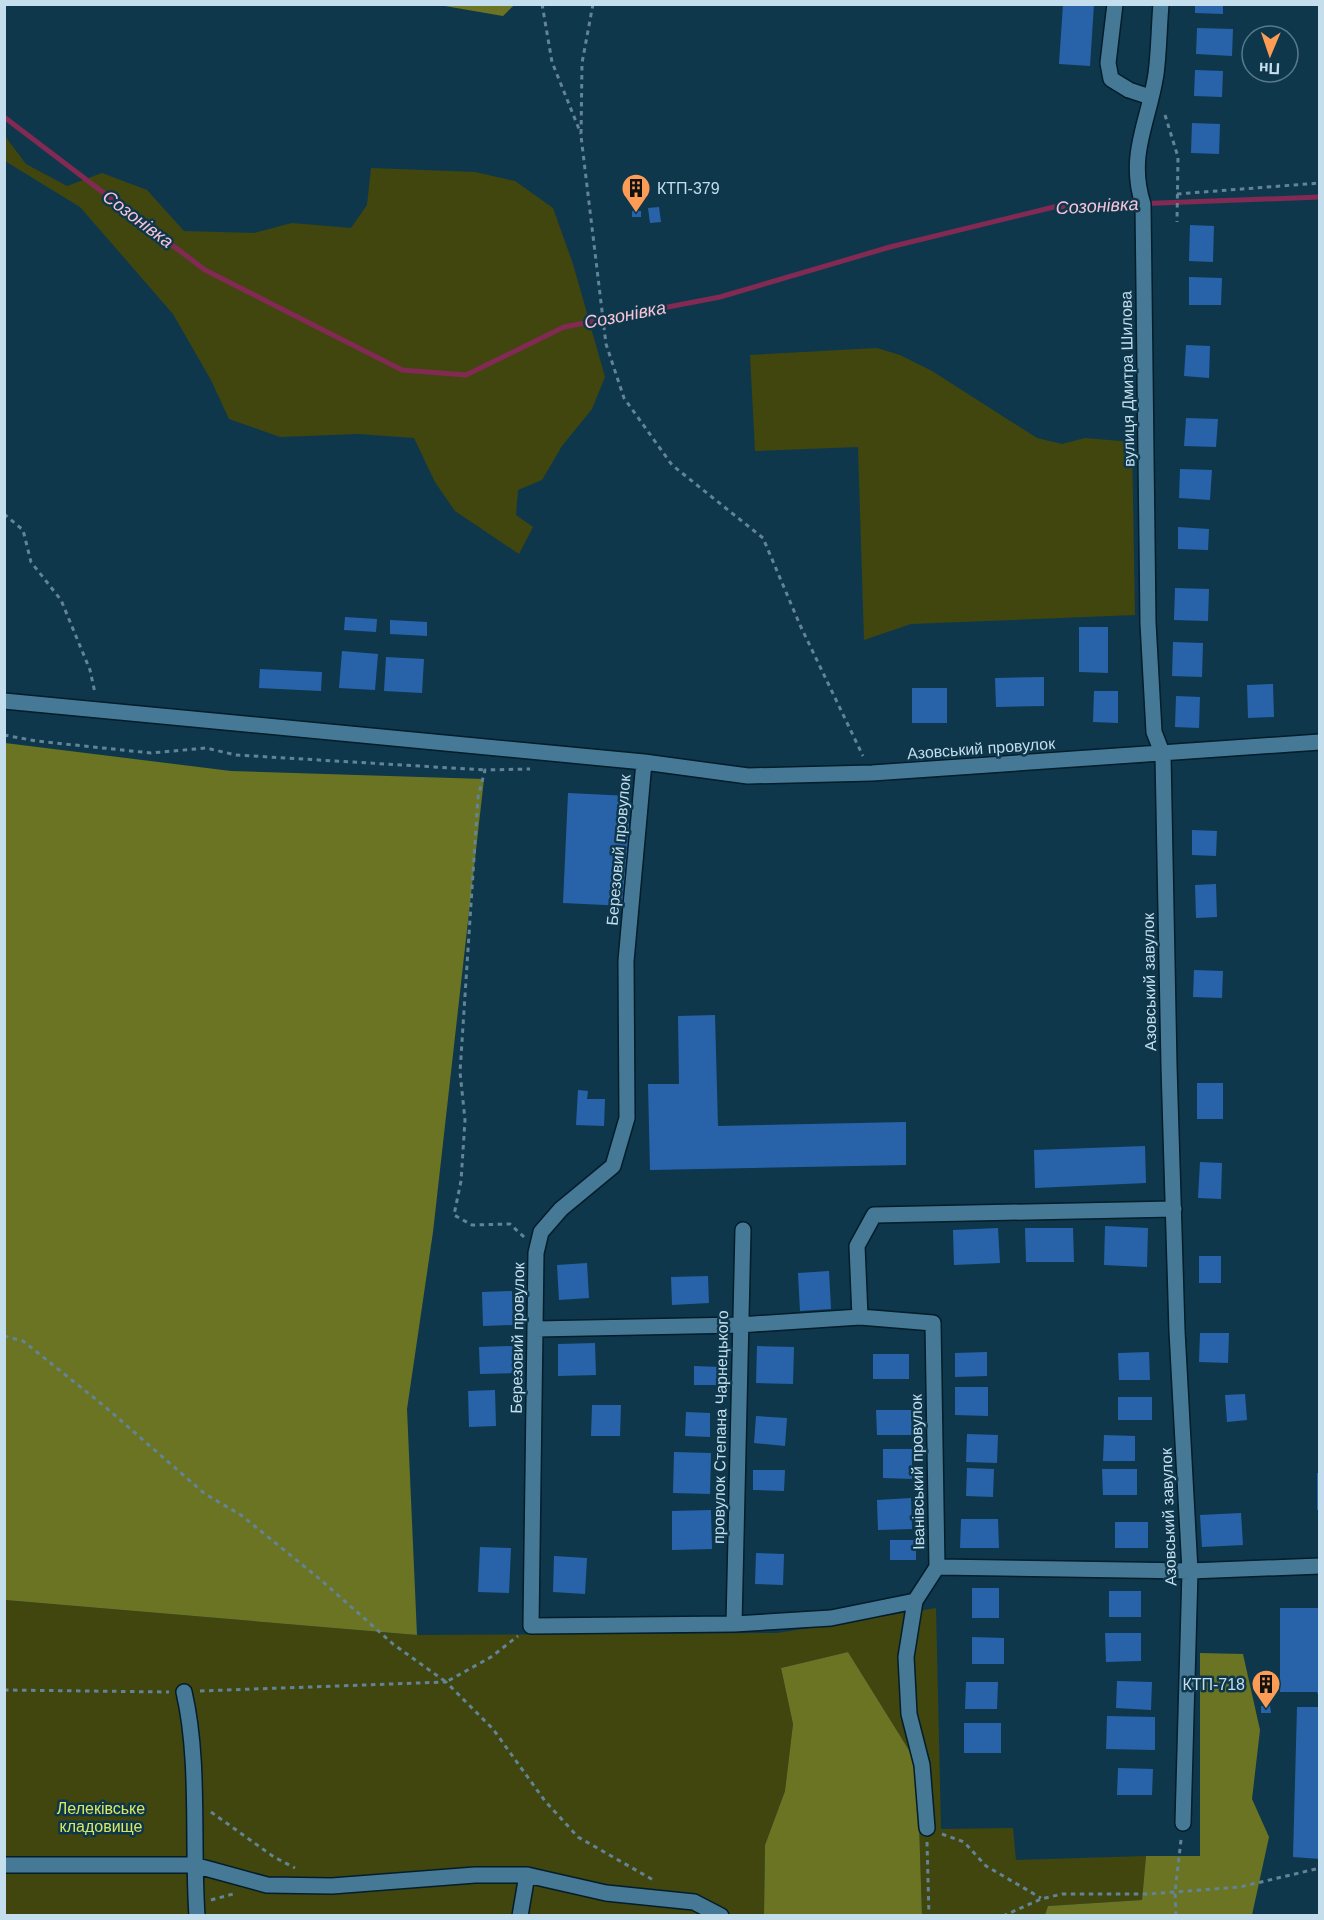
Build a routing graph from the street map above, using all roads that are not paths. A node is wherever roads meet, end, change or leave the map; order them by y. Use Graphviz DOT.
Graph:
graph roads {
  1 [pos="1115,4"];
  2 [pos="1161,4"];
  3 [pos="1150,97"];
  4 [pos="4,701"];
  5 [pos="1320,742"];
  6 [pos="1163,755"];
  7 [pos="644,762"];
  8 [pos="1174,1209"];
  9 [pos="743,1230"];
  10 [pos="860,1317"];
  11 [pos="739,1325"];
  12 [pos="536,1329"];
  13 [pos="1320,1566"];
  14 [pos="937,1567"];
  15 [pos="1190,1571"];
  16 [pos="915,1601"];
  17 [pos="734,1624"];
  18 [pos="184,1692"];
  19 [pos="1183,1823"];
  20 [pos="927,1828"];
  21 [pos="4,1865"];
  22 [pos="194,1865"];
  23 [pos="527,1875"];
  24 [pos="197,1916"];
  25 [pos="520,1916"];
  26 [pos="721,1916"];
  1 -- 3 [label="street"];
  2 -- 3 [label="street, вулиця Дмитра Шилова"];
  3 -- 6 [label="street, вулиця Дмитра Шилова"];
  4 -- 7 [label="street, Азовський провулок"];
  5 -- 6 [label="street, Азовський провулок"];
  6 -- 7 [label="street, Азовський провулок"];
  6 -- 8 [label="street, Азовський завулок"];
  7 -- 12 [label="street, Березовий провулок"];
  8 -- 10 [label="street"];
  8 -- 15 [label="street, Азовський завулок"];
  9 -- 11 [label="street, провулок Степана Чарнецького"];
  10 -- 11 [label="street"];
  10 -- 14 [label="street, Іванівський провулок"];
  11 -- 12 [label="street"];
  11 -- 17 [label="street, провулок Степана Чарнецького"];
  12 -- 17 [label="street, Березовий провулок"];
  13 -- 15 [label="street"];
  14 -- 15 [label="street"];
  14 -- 16 [label="street, Іванівський провулок"];
  15 -- 19 [label="street, Азовський завулок"];
  16 -- 17 [label="street"];
  16 -- 20 [label="street, Іванівський провулок"];
  18 -- 22 [label="street"];
  21 -- 22 [label="street"];
  22 -- 23 [label="street"];
  22 -- 24 [label="street"];
  23 -- 25 [label="street"];
  23 -- 26 [label="street"];
}
